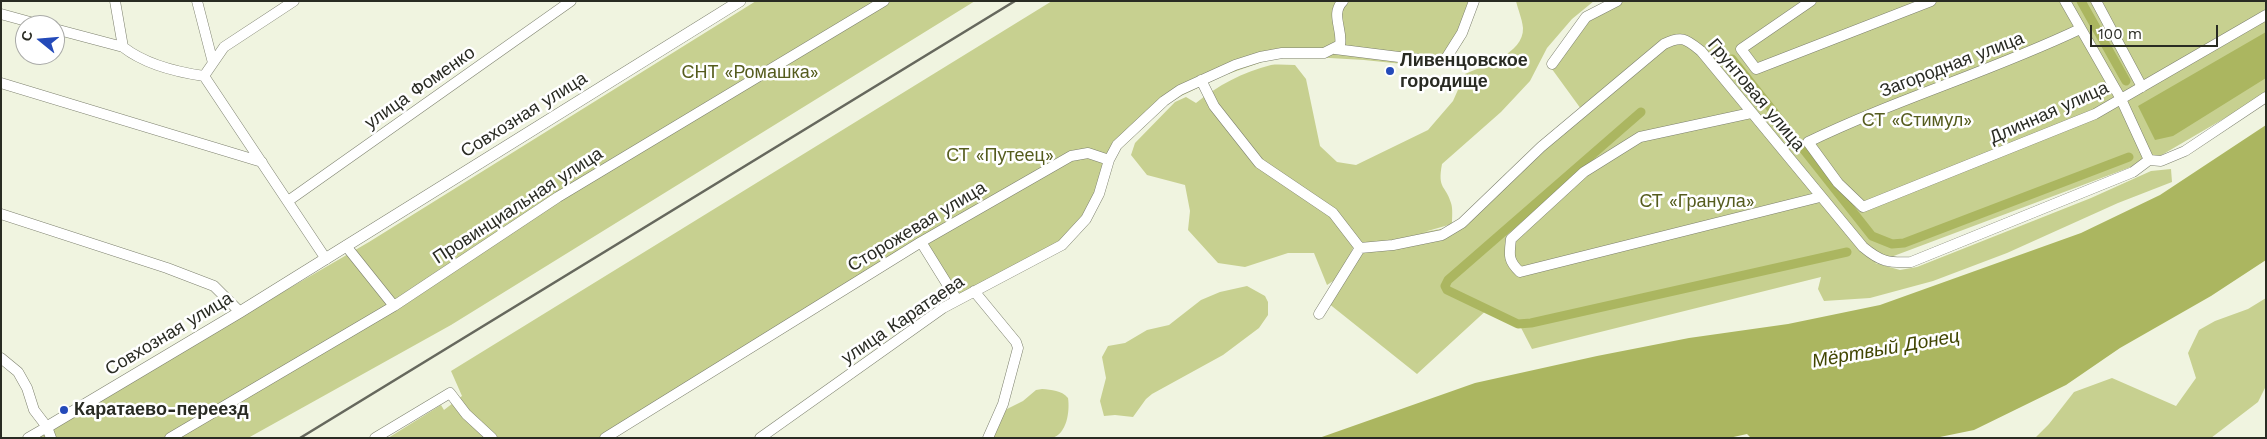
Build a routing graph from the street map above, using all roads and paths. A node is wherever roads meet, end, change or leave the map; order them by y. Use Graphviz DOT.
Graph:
graph roads {
  1 [pos="115,1"];
  2 [pos="197,1"];
  3 [pos="294,1"];
  4 [pos="571,1"];
  5 [pos="740,1"];
  6 [pos="884,1"];
  7 [pos="1343,1"];
  8 [pos="1474,1"];
  9 [pos="1618,1"];
  10 [pos="1812,1"];
  11 [pos="1931,1"];
  12 [pos="2065,1"];
  13 [pos="2096,1"];
  14 [pos="1,14"];
  15 [pos="2266,15"];
  16 [pos="15,18"];
  17 [pos="2080,28"];
  18 [pos="65,32"];
  19 [pos="123,47"];
  20 [pos="1335,49"];
  21 [pos="213,63"];
  22 [pos="1552,64"];
  23 [pos="204,76"];
  24 [pos="1201,80"];
  25 [pos="1,83"];
  26 [pos="2142,87"];
  27 [pos="2266,97"];
  28 [pos="2121,99"];
  29 [pos="1751,113"];
  30 [pos="1109,160"];
  31 [pos="2149,160"];
  32 [pos="262,162"];
  33 [pos="1820,197"];
  34 [pos="288,201"];
  35 [pos="1863,207"];
  36 [pos="1,214"];
  37 [pos="921,242"];
  38 [pos="346,246"];
  39 [pos="1360,248"];
  40 [pos="326,259"];
  41 [pos="974,291"];
  42 [pos="957,300"];
  43 [pos="394,306"];
  44 [pos="240,312"];
  45 [pos="1319,314"];
  46 [pos="1,358"];
  47 [pos="46,427"];
  48 [pos="28,438"];
  49 [pos="52,438"];
  50 [pos="170,438"];
  51 [pos="374,438"];
  52 [pos="492,438"];
  53 [pos="605,438"];
  54 [pos="760,438"];
  55 [pos="988,438"];
  1 -- 19 [label="street"];
  2 -- 21 [label="street"];
  3 -- 21 [label="street"];
  4 -- 34 [label="street, улица Фоменко"];
  5 -- 38 [label="street, Совхозная улица"];
  6 -- 43 [label="street, Провинциальная улица"];
  7 -- 20 [label="street"];
  8 -- 20 [label="street"];
  9 -- 22 [label="street"];
  10 -- 11 [label="street"];
  12 -- 17 [label="street"];
  13 -- 26 [label="street"];
  14 -- 16 [label="street"];
  15 -- 26 [label="street, Длинная улица"];
  17 -- 28 [label="street"];
  17 -- 35 [label="street, Загородная улица"];
  18 -- 19 [label="street"];
  19 -- 23 [label="street"];
  20 -- 24 [label="street"];
  21 -- 23 [label="street"];
  23 -- 32 [label="street"];
  24 -- 30 [label="street"];
  24 -- 39 [label="street"];
  25 -- 32 [label="street"];
  26 -- 28 [label="street, Длинная улица"];
  27 -- 31 [label="street, Грунтовая улица"];
  28 -- 31 [label="street"];
  28 -- 35 [label="street, Длинная улица"];
  29 -- 33 [label="street, Грунтовая улица"];
  29 -- 33 [label="street"];
  29 -- 39 [label="street, Грунтовая улица"];
  30 -- 37 [label="street, Сторожевая улица"];
  30 -- 41 [label="street, улица Каратаева"];
  31 -- 33 [label="street, Грунтовая улица"];
  32 -- 34 [label="street"];
  34 -- 40 [label="street"];
  36 -- 44 [label="street"];
  37 -- 42 [label="street"];
  37 -- 53 [label="street, Сторожевая улица"];
  38 -- 40 [label="street, Совхозная улица"];
  38 -- 43 [label="street"];
  39 -- 45 [label="street"];
  40 -- 44 [label="street, Совхозная улица"];
  41 -- 42 [label="street, улица Каратаева"];
  41 -- 55 [label="street"];
  42 -- 54 [label="street, улица Каратаева"];
  43 -- 50 [label="street, Провинциальная улица"];
  44 -- 47 [label="street, Совхозная улица"];
  46 -- 47 [label="street"];
  47 -- 48 [label="street, Совхозная улица"];
  47 -- 49 [label="street"];
  51 -- 52 [label="street"];
}
